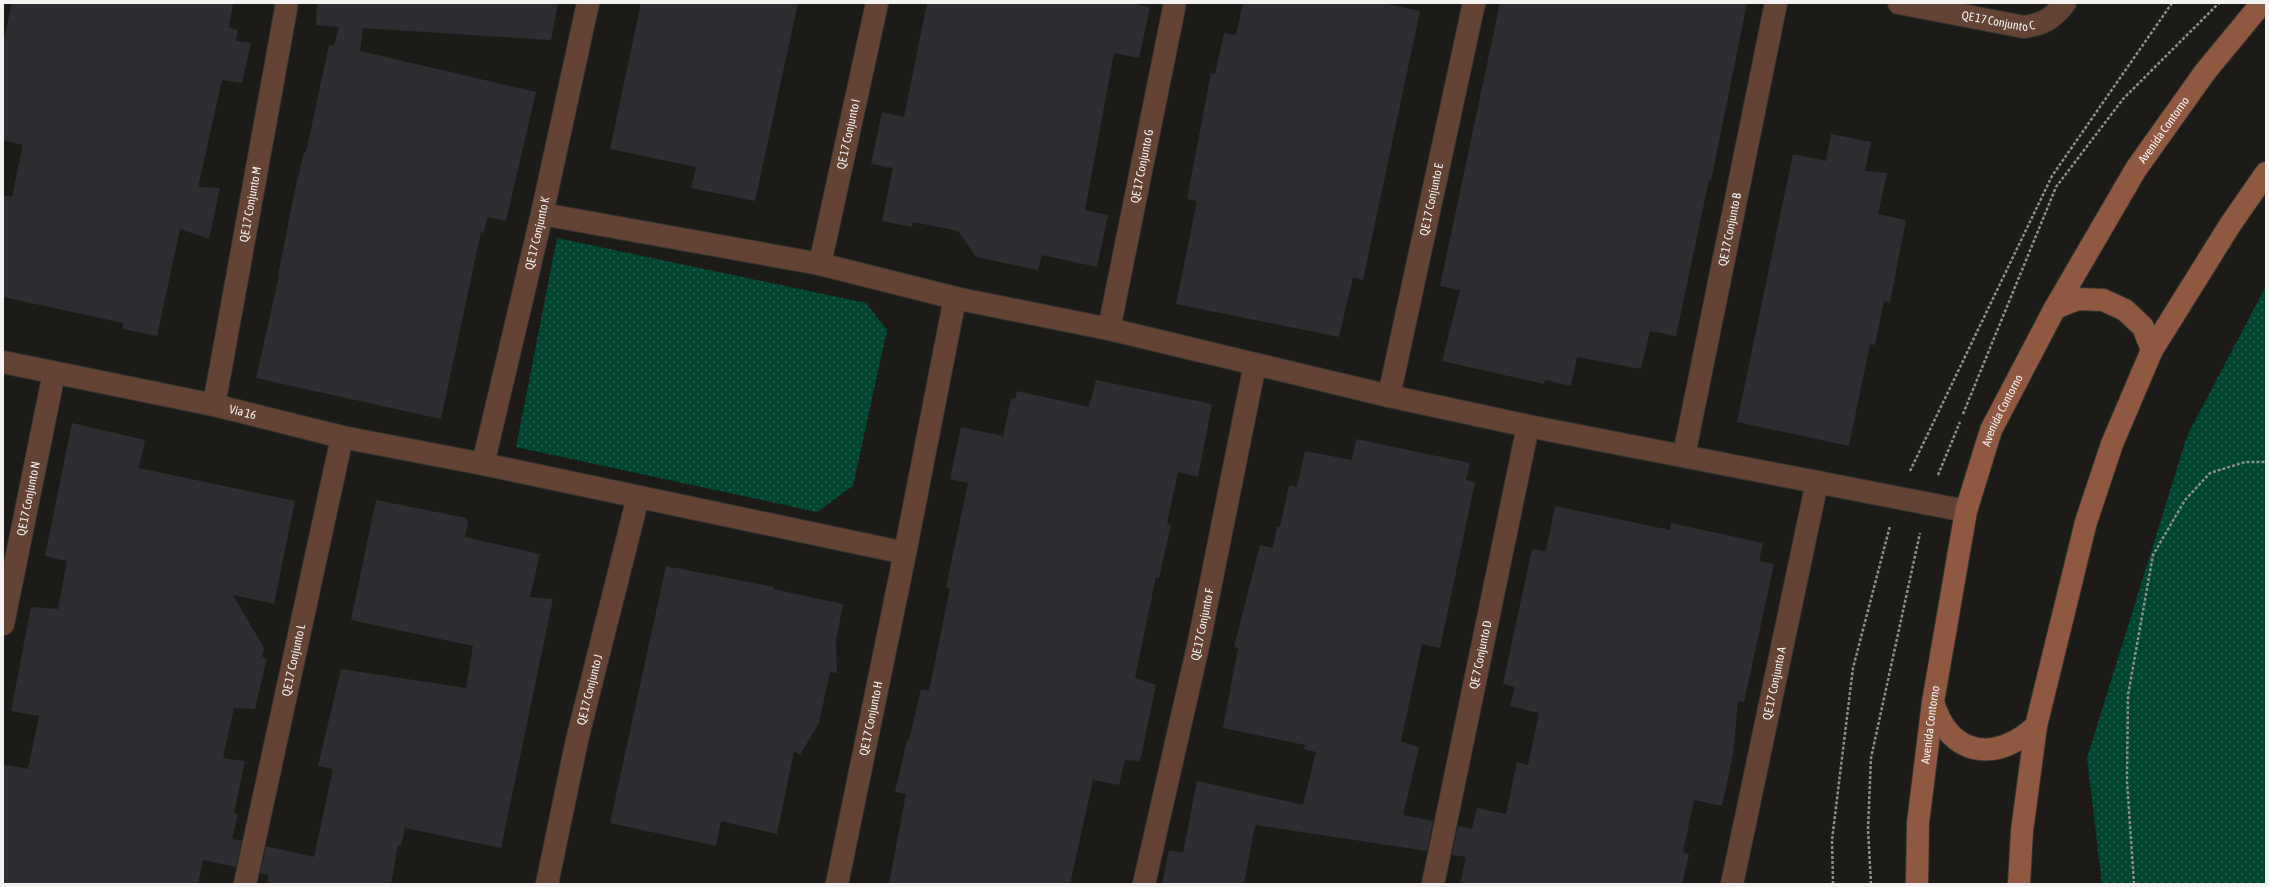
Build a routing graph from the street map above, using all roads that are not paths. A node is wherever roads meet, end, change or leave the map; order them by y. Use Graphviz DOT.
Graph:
graph roads {
  1 [pos="287,3"];
  2 [pos="588,3"];
  3 [pos="877,3"];
  4 [pos="1175,3"];
  5 [pos="1474,3"];
  6 [pos="1776,3"];
  7 [pos="1899,3"];
  8 [pos="2065,3"];
  9 [pos="2262,3"];
  10 [pos="2266,173"];
  11 [pos="542,214"];
  12 [pos="820,264"];
  13 [pos="955,298"];
  14 [pos="2055,308"];
  15 [pos="1109,329"];
  16 [pos="2152,350"];
  17 [pos="3,362"];
  18 [pos="1255,364"];
  19 [pos="54,373"];
  20 [pos="1389,396"];
  21 [pos="214,405"];
  22 [pos="1528,426"];
  23 [pos="342,437"];
  24 [pos="1684,455"];
  25 [pos="483,464"];
  26 [pos="1818,482"];
  27 [pos="638,497"];
  28 [pos="1966,511"];
  29 [pos="905,553"];
  30 [pos="3,624"];
  31 [pos="1933,702"];
  32 [pos="2036,726"];
  33 [pos="245,884"];
  34 [pos="547,884"];
  35 [pos="837,884"];
  36 [pos="1144,884"];
  37 [pos="1432,884"];
  38 [pos="1732,884"];
  39 [pos="1917,884"];
  40 [pos="2019,884"];
  1 -- 21 [label="street, QE 17 Conjunto M"];
  2 -- 11 [label="street, QE 17 Conjunto K"];
  3 -- 12 [label="street, QE 17 Conjunto I"];
  4 -- 15 [label="street, QE 17 Conjunto G"];
  5 -- 20 [label="street, QE 17 Conjunto E"];
  6 -- 24 [label="street, QE 17 Conjunto B"];
  7 -- 8 [label="street, QE 17 Conjunto C"];
  9 -- 14 [label="main road, Avenida Contorno"];
  10 -- 16 [label="main road"];
  11 -- 12 [label="street"];
  11 -- 25 [label="street, QE 17 Conjunto K"];
  12 -- 13 [label="street"];
  13 -- 15 [label="street"];
  13 -- 29 [label="street, QE 17 Conjunto H"];
  14 -- 16 [label="main road"];
  14 -- 28 [label="main road, Avenida Contorno"];
  15 -- 18 [label="street"];
  16 -- 32 [label="main road"];
  17 -- 19 [label="street, Via 16"];
  18 -- 20 [label="street"];
  18 -- 36 [label="street, QE 17 Conjunto F"];
  19 -- 21 [label="street, Via 16"];
  19 -- 30 [label="street, QE 17 Conjunto N"];
  20 -- 22 [label="street"];
  21 -- 23 [label="street, Via 16"];
  22 -- 24 [label="street"];
  22 -- 37 [label="street, QE 7 Conjunto D"];
  23 -- 25 [label="street, Via 16"];
  23 -- 33 [label="street, QE 17 Conjunto L"];
  24 -- 26 [label="street"];
  25 -- 27 [label="street, Via 16"];
  26 -- 28 [label="street"];
  26 -- 38 [label="street, QE 17 Conjunto A"];
  27 -- 29 [label="street, Via 16"];
  27 -- 34 [label="street, QE 17 Conjunto J"];
  28 -- 31 [label="main road, Avenida Contorno"];
  29 -- 35 [label="street, QE 17 Conjunto H"];
  31 -- 32 [label="main road"];
  31 -- 39 [label="main road, Avenida Contorno"];
  32 -- 40 [label="main road"];
}
